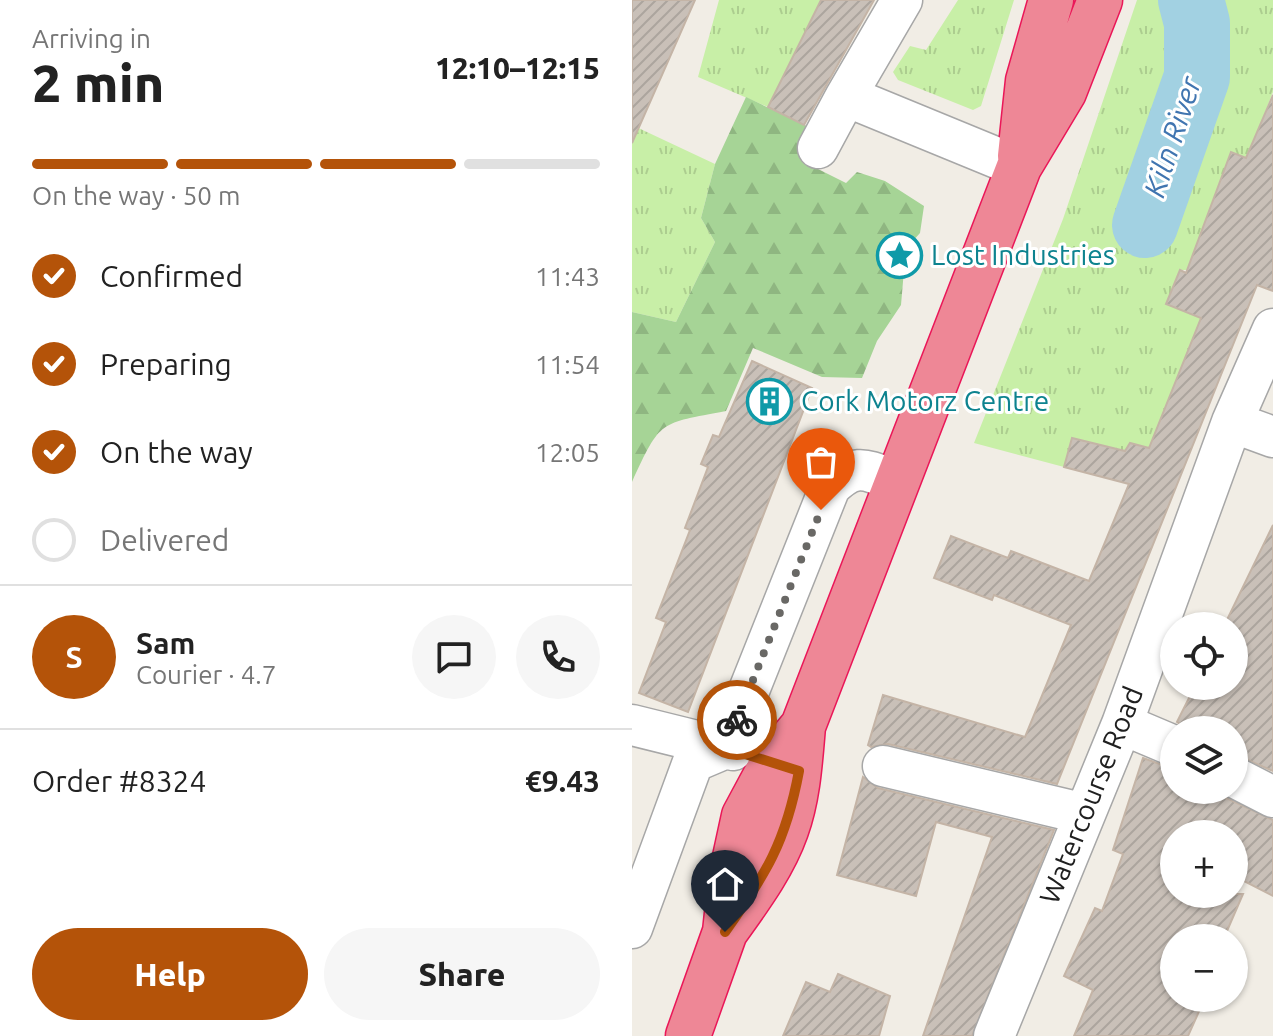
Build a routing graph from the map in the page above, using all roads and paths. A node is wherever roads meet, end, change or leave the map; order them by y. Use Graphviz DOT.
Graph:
graph roads {
  1 [pos="902,0"];
  2 [pos="1051,0"];
  3 [pos="1100,0"];
  4 [pos="846,96"];
  5 [pos="818,148"];
  6 [pos="1019,167"];
  7 [pos="1273,329"];
  8 [pos="1232,422"];
  9 [pos="1273,437"];
  10 [pos="898,482"];
  11 [pos="1122,724"];
  12 [pos="632,725"];
  13 [pos="1160,740"];
  14 [pos="726,748"];
  15 [pos="883,766"];
  16 [pos="786,767"];
  17 [pos="1248,784"];
  18 [pos="1273,797"];
  19 [pos="1085,814"];
  20 [pos="632,928"];
  21 [pos="688,1036"];
  22 [pos="994,1036"];
  1 -- 4 [label="street"];
  2 -- 6 [label="highway"];
  3 -- 6 [label="highway"];
  4 -- 5 [label="street"];
  4 -- 6 [label="street"];
  6 -- 10 [label="highway"];
  7 -- 8 [label="street, Watercourse Road"];
  8 -- 9 [label="street"];
  8 -- 11 [label="street, Watercourse Road"];
  10 -- 14 [label="street"];
  10 -- 16 [label="highway"];
  11 -- 13 [label="street"];
  11 -- 19 [label="street, Watercourse Road"];
  12 -- 14 [label="street"];
  14 -- 16 [label="street"];
  14 -- 20 [label="street"];
  15 -- 19 [label="street"];
  16 -- 21 [label="highway"];
  17 -- 18 [label="street"];
  19 -- 22 [label="street, Watercourse Road"];
}
